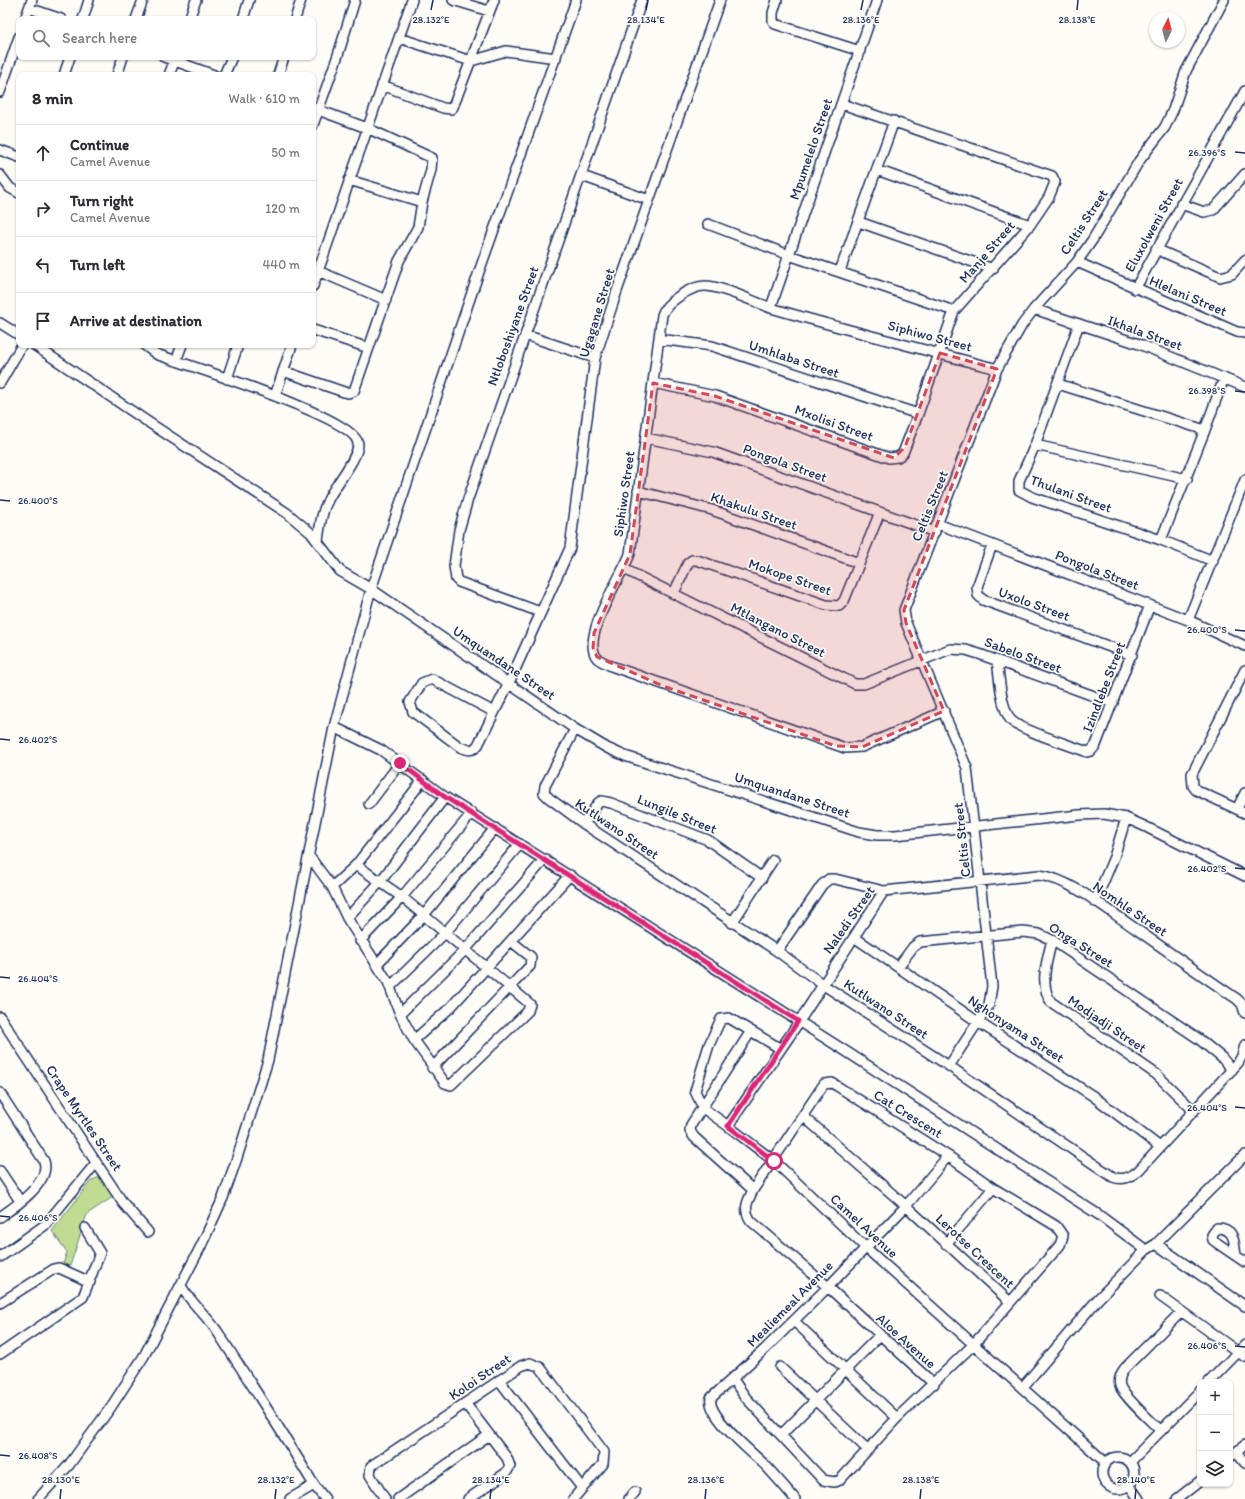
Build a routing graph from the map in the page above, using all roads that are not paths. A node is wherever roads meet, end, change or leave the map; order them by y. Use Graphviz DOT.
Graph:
graph roads {
  1 [pos="89,0"];
  2 [pos="143,0"];
  3 [pos="196,0"];
  4 [pos="249,0"];
  5 [pos="301,0"];
  6 [pos="355,0"];
  7 [pos="412,0"];
  8 [pos="453,0"];
  9 [pos="494,0"];
  10 [pos="576,0"];
  11 [pos="642,0"];
  12 [pos="778,0"];
  13 [pos="1224,0"];
  14 [pos="717,1"];
  15 [pos="874,1"];
  16 [pos="30,4"];
  17 [pos="489,12"];
  18 [pos="26,16"];
  19 [pos="55,16"];
  20 [pos="84,16"];
  21 [pos="137,16"];
  22 [pos="190,16"];
  23 [pos="244,16"];
  24 [pos="296,16"];
  25 [pos="399,38"];
  26 [pos="16,45"];
  27 [pos="860,51"];
  28 [pos="556,58"];
  29 [pos="69,60"];
  30 [pos="122,60"];
  31 [pos="175,60"];
  32 [pos="177,60"];
  33 [pos="231,60"];
  34 [pos="283,60"];
  35 [pos="471,61"];
  36 [pos="65,72"];
  37 [pos="117,72"];
  38 [pos="170,72"];
  39 [pos="207,72"];
  40 [pos="225,72"];
  41 [pos="279,72"];
  42 [pos="2,80"];
  43 [pos="382,85"];
  44 [pos="1245,91"];
  45 [pos="0,92"];
  46 [pos="842,104"];
  47 [pos="316,109"];
  48 [pos="894,121"];
  49 [pos="367,128"];
  50 [pos="0,150"];
  51 [pos="16,155"];
  52 [pos="877,170"];
  53 [pos="1245,174"];
  54 [pos="582,176"];
  55 [pos="349,180"];
  56 [pos="1,181"];
  57 [pos="16,191"];
  58 [pos="649,200"];
  59 [pos="422,202"];
  60 [pos="1181,204"];
  61 [pos="859,222"];
  62 [pos="708,224"];
  63 [pos="1030,225"];
  64 [pos="1156,249"];
  65 [pos="789,255"];
  66 [pos="317,259"];
  67 [pos="1245,260"];
  68 [pos="1077,262"];
  69 [pos="993,269"];
  70 [pos="318,272"];
  71 [pos="840,272"];
  72 [pos="316,278"];
  73 [pos="1135,289"];
  74 [pos="386,300"];
  75 [pos="771,307"];
  76 [pos="1034,309"];
  77 [pos="954,311"];
  78 [pos="0,323"];
  79 [pos="1079,324"];
  80 [pos="316,331"];
  81 [pos="16,333"];
  82 [pos="1245,333"];
  83 [pos="525,335"];
  84 [pos="659,339"];
  85 [pos="20,348"];
  86 [pos="38,348"];
  87 [pos="148,348"];
  88 [pos="181,348"];
  89 [pos="237,348"];
  90 [pos="291,348"];
  91 [pos="369,348"];
  92 [pos="940,353"];
  93 [pos="595,358"];
  94 [pos="176,361"];
  95 [pos="997,369"];
  96 [pos="284,371"];
  97 [pos="1224,378"];
  98 [pos="227,379"];
  99 [pos="0,383"];
  100 [pos="653,383"];
  101 [pos="1058,384"];
  102 [pos="1245,387"];
  103 [pos="275,396"];
  104 [pos="918,414"];
  105 [pos="1205,430"];
  106 [pos="646,438"];
  107 [pos="1035,445"];
  108 [pos="1187,479"];
  109 [pos="1245,480"];
  110 [pos="638,491"];
  111 [pos="880,512"];
  112 [pos="937,528"];
  113 [pos="1161,540"];
  114 [pos="318,541"];
  115 [pos="992,545"];
  116 [pos="1213,561"];
  117 [pos="859,563"];
  118 [pos="624,569"];
  119 [pos="371,589"];
  120 [pos="674,593"];
  121 [pos="1150,605"];
  122 [pos="540,612"];
  123 [pos="1188,620"];
  124 [pos="1245,646"];
  125 [pos="1132,654"];
  126 [pos="922,660"];
  127 [pos="997,661"];
  128 [pos="1245,670"];
  129 [pos="509,683"];
  130 [pos="1113,703"];
  131 [pos="944,711"];
  132 [pos="494,712"];
  133 [pos="334,727"];
  134 [pos="575,729"];
  135 [pos="400,763"];
  136 [pos="423,780"];
  137 [pos="1245,793"];
  138 [pos="445,797"];
  139 [pos="369,804"];
  140 [pos="1241,811"];
  141 [pos="472,813"];
  142 [pos="1126,818"];
  143 [pos="584,824"];
  144 [pos="495,828"];
  145 [pos="974,828"];
  146 [pos="520,844"];
  147 [pos="309,856"];
  148 [pos="545,859"];
  149 [pos="773,860"];
  150 [pos="356,865"];
  151 [pos="570,875"];
  152 [pos="1245,876"];
  153 [pos="762,878"];
  154 [pos="980,880"];
  155 [pos="380,882"];
  156 [pos="332,887"];
  157 [pos="884,891"];
  158 [pos="402,897"];
  159 [pos="1095,902"];
  160 [pos="424,915"];
  161 [pos="346,918"];
  162 [pos="732,923"];
  163 [pos="445,933"];
  164 [pos="986,935"];
  165 [pos="854,936"];
  166 [pos="1052,940"];
  167 [pos="360,941"];
  168 [pos="511,941"];
  169 [pos="465,950"];
  170 [pos="777,951"];
  171 [pos="376,965"];
  172 [pos="898,967"];
  173 [pos="487,968"];
  174 [pos="822,984"];
  175 [pos="390,987"];
  176 [pos="510,988"];
  177 [pos="1241,1000"];
  178 [pos="1245,1013"];
  179 [pos="400,1014"];
  180 [pos="0,1017"];
  181 [pos="798,1021"];
  182 [pos="978,1022"];
  183 [pos="751,1031"];
  184 [pos="414,1040"];
  185 [pos="1245,1045"];
  186 [pos="781,1049"];
  187 [pos="949,1066"];
  188 [pos="432,1068"];
  189 [pos="1232,1070"];
  190 [pos="0,1093"];
  191 [pos="703,1108"];
  192 [pos="1194,1111"];
  193 [pos="804,1116"];
  194 [pos="728,1126"];
  195 [pos="1160,1147"];
  196 [pos="1245,1155"];
  197 [pos="948,1156"];
  198 [pos="774,1161"];
  199 [pos="96,1163"];
  200 [pos="0,1171"];
  201 [pos="993,1188"];
  202 [pos="753,1190"];
  203 [pos="20,1202"];
  204 [pos="906,1206"];
  205 [pos="0,1216"];
  206 [pos="85,1228"];
  207 [pos="148,1232"];
  208 [pos="946,1244"];
  209 [pos="1156,1244"];
  210 [pos="865,1247"];
  211 [pos="1146,1250"];
  212 [pos="1236,1256"];
  213 [pos="0,1257"];
  214 [pos="1245,1262"];
  215 [pos="90,1282"];
  216 [pos="181,1286"];
  217 [pos="828,1287"];
  218 [pos="1160,1296"];
  219 [pos="1010,1302"];
  220 [pos="0,1303"];
  221 [pos="1245,1306"];
  222 [pos="1181,1312"];
  223 [pos="794,1321"];
  224 [pos="879,1336"];
  225 [pos="973,1345"];
  226 [pos="1243,1351"];
  227 [pos="0,1354"];
  228 [pos="780,1367"];
  229 [pos="844,1370"];
  230 [pos="732,1378"];
  231 [pos="1212,1379"];
  232 [pos="500,1380"];
  233 [pos="934,1384"];
  234 [pos="1022,1388"];
  235 [pos="1197,1394"];
  236 [pos="816,1400"];
  237 [pos="465,1403"];
  238 [pos="897,1418"];
  239 [pos="1161,1431"];
  240 [pos="782,1434"];
  241 [pos="489,1435"];
  242 [pos="1245,1445"];
  243 [pos="868,1450"];
  244 [pos="1233,1454"];
  245 [pos="1130,1462"];
  246 [pos="1106,1463"];
  247 [pos="1245,1463"];
  248 [pos="1197,1484"];
  249 [pos="314,1485"];
  250 [pos="1129,1485"];
  251 [pos="582,1488"];
  252 [pos="1182,1498"];
  253 [pos="38,1499"];
  254 [pos="290,1499"];
  255 [pos="325,1499"];
  256 [pos="385,1499"];
  257 [pos="398,1499"];
  258 [pos="468,1499"];
  259 [pos="572,1499"];
  260 [pos="795,1499"];
  261 [pos="1139,1499"];
  1 -- 20 [label="street"];
  2 -- 21 [label="street"];
  3 -- 22 [label="street"];
  4 -- 23 [label="street"];
  5 -- 24 [label="street"];
  6 -- 47 [label="street"];
  7 -- 25 [label="street"];
  8 -- 17 [label="street"];
  9 -- 17 [label="street"];
  10 -- 28 [label="street"];
  11 -- 54 [label="street, Ntloboshiyane Street"];
  12 -- 27 [label="street"];
  13 -- 68 [label="street, Celtis Street"];
  14 -- 58 [label="street, Ugagane Street"];
  15 -- 27 [label="street, Mpumelelo Street"];
  16 -- 18 [label="street"];
  16 -- 19 [label="street"];
  17 -- 35 [label="street"];
  25 -- 35 [label="street"];
  25 -- 43 [label="street"];
  26 -- 42 [label="street"];
  27 -- 46 [label="street, Mpumelelo Street"];
  28 -- 35 [label="street"];
  28 -- 119 [label="street"];
  29 -- 36 [label="street"];
  30 -- 37 [label="street"];
  31 -- 38 [label="street"];
  32 -- 39 [label="street"];
  33 -- 40 [label="street"];
  34 -- 41 [label="street"];
  35 -- 43 [label="street"];
  42 -- 45 [label="street"];
  43 -- 49 [label="street"];
  44 -- 60 [label="street, Eluxolweni Street"];
  46 -- 48 [label="street, Manje Street"];
  46 -- 65 [label="street, Mpumelelo Street"];
  47 -- 49 [label="street"];
  48 -- 52 [label="street"];
  48 -- 63 [label="street, Manje Street"];
  49 -- 55 [label="street"];
  49 -- 59 [label="street"];
  50 -- 51 [label="street"];
  52 -- 61 [label="street"];
  52 -- 63 [label="street"];
  53 -- 60 [label="street"];
  54 -- 58 [label="street"];
  54 -- 83 [label="street, Ntloboshiyane Street"];
  55 -- 59 [label="street"];
  55 -- 66 [label="street"];
  56 -- 57 [label="street"];
  58 -- 93 [label="street, Ugagane Street"];
  59 -- 74 [label="street"];
  60 -- 64 [label="street, Eluxolweni Street"];
  61 -- 69 [label="street"];
  61 -- 71 [label="street"];
  62 -- 65 [label="street"];
  63 -- 69 [label="street, Manje Street"];
  64 -- 67 [label="street"];
  64 -- 73 [label="street, Eluxolweni Street"];
  65 -- 71 [label="street"];
  65 -- 75 [label="street, Mpumelelo Street"];
  66 -- 70 [label="street"];
  68 -- 73 [label="street, Hlelani Street"];
  68 -- 76 [label="street, Celtis Street"];
  69 -- 77 [label="street, Manje Street"];
  70 -- 72 [label="street"];
  70 -- 74 [label="street"];
  71 -- 77 [label="street"];
  73 -- 82 [label="street, Hlelani Street"];
  74 -- 91 [label="street"];
  75 -- 84 [label="street, Siphiwo Street"];
  75 -- 92 [label="street, Siphiwo Street"];
  76 -- 79 [label="street, Ikhala Street"];
  76 -- 95 [label="street, Celtis Street"];
  77 -- 92 [label="street, Mxolisi Street"];
  78 -- 81 [label="street"];
  79 -- 97 [label="street, Ikhala Street"];
  79 -- 101 [label="street, Thulani Street"];
  80 -- 91 [label="street"];
  83 -- 93 [label="street"];
  83 -- 122 [label="street, Ntloboshiyane Street"];
  84 -- 100 [label="street, Siphiwo Street"];
  84 -- 104 [label="street, Umhlaba Street"];
  85 -- 99 [label="street"];
  86 -- 114 [label="street, Umquandane Street"];
  87 -- 94 [label="street"];
  88 -- 94 [label="street"];
  89 -- 98 [label="street"];
  90 -- 96 [label="street"];
  91 -- 96 [label="street"];
  92 -- 95 [label="street, Siphiwo Street"];
  92 -- 104 [label="street, Mxolisi Street"];
  93 -- 122 [label="street, Ugagane Street"];
  94 -- 98 [label="street"];
  95 -- 112 [label="street, Celtis Street"];
  96 -- 103 [label="street"];
  97 -- 102 [label="street, Ikhala Street"];
  97 -- 105 [label="street"];
  98 -- 103 [label="street"];
  100 -- 104 [label="street, Mxolisi Street"];
  100 -- 106 [label="street, Siphiwo Street"];
  101 -- 105 [label="street"];
  101 -- 107 [label="street, Thulani Street"];
  103 -- 114 [label="street"];
  105 -- 108 [label="street"];
  106 -- 110 [label="street, Siphiwo Street"];
  106 -- 111 [label="street, Pongola Street"];
  107 -- 108 [label="street"];
  107 -- 113 [label="street, Thulani Street"];
  108 -- 113 [label="street"];
  109 -- 116 [label="street"];
  110 -- 117 [label="street, Khakulu Street"];
  110 -- 118 [label="street, Siphiwo Street"];
  111 -- 112 [label="street, Pongola Street"];
  111 -- 117 [label="street, Mokope Street"];
  112 -- 115 [label="street, Pongola Street"];
  112 -- 126 [label="street, Celtis Street"];
  113 -- 116 [label="street, Thulani Street"];
  114 -- 119 [label="street, Umquandane Street"];
  115 -- 121 [label="street, Pongola Street"];
  115 -- 125 [label="street, Uxolo Street"];
  116 -- 123 [label="street"];
  117 -- 120 [label="street, Mokope Street"];
  118 -- 120 [label="street, Mtlangano Street"];
  118 -- 131 [label="street, Siphiwo Street"];
  119 -- 129 [label="street, Umquandane Street"];
  119 -- 133 [label="street"];
  120 -- 126 [label="street, Mtlangano Street"];
  121 -- 123 [label="street, Pongola Street"];
  121 -- 125 [label="street, Izindlebe Street"];
  122 -- 129 [label="street, Ugagane Street"];
  123 -- 124 [label="street, Pongola Street"];
  125 -- 130 [label="street, Izindlebe Street"];
  126 -- 127 [label="street, Sabelo Street"];
  126 -- 131 [label="street, Celtis Street"];
  127 -- 130 [label="street, Sabelo Street"];
  127 -- 130 [label="street, Izindlebe Street"];
  128 -- 140 [label="street"];
  129 -- 132 [label="street, Ugagane Street"];
  129 -- 134 [label="street, Umquandane Street"];
  131 -- 145 [label="street, Celtis Street"];
  132 -- 132 [label="street, Ugagane Street"];
  133 -- 135 [label="street"];
  133 -- 147 [label="street"];
  134 -- 143 [label="street, Kutlwano Street"];
  134 -- 145 [label="street, Umquandane Street"];
  135 -- 136 [label="street"];
  135 -- 139 [label="street"];
  136 -- 138 [label="street"];
  136 -- 150 [label="street"];
  137 -- 140 [label="street"];
  138 -- 141 [label="street"];
  138 -- 155 [label="street"];
  141 -- 144 [label="street"];
  141 -- 158 [label="street"];
  142 -- 145 [label="street, Umquandane Street"];
  142 -- 152 [label="street, Umquandane Street"];
  142 -- 159 [label="street"];
  143 -- 153 [label="street, Lungile Street"];
  143 -- 162 [label="street, Kutlwano Street"];
  144 -- 146 [label="street"];
  144 -- 160 [label="street"];
  145 -- 154 [label="street, Celtis Street"];
  146 -- 148 [label="street"];
  146 -- 163 [label="street"];
  147 -- 156 [label="street"];
  147 -- 216 [label="street"];
  148 -- 151 [label="street"];
  148 -- 169 [label="street"];
  149 -- 153 [label="street"];
  150 -- 155 [label="street"];
  150 -- 156 [label="street"];
  151 -- 168 [label="street"];
  151 -- 181 [label="street"];
  153 -- 162 [label="street"];
  154 -- 157 [label="street, Naledi Street"];
  154 -- 159 [label="street, Nomhle Street"];
  154 -- 164 [label="street, Celtis Street"];
  155 -- 158 [label="street"];
  155 -- 161 [label="street"];
  156 -- 161 [label="street"];
  157 -- 165 [label="street, Naledi Street"];
  157 -- 170 [label="street"];
  158 -- 160 [label="street"];
  158 -- 167 [label="street"];
  159 -- 177 [label="street, Nomhle Street"];
  160 -- 163 [label="street"];
  160 -- 171 [label="street"];
  161 -- 167 [label="street"];
  162 -- 170 [label="street, Kutlwano Street"];
  163 -- 169 [label="street"];
  163 -- 175 [label="street"];
  164 -- 166 [label="street, Onga Street"];
  164 -- 172 [label="street, Onga Street"];
  164 -- 182 [label="street, Celtis Street"];
  165 -- 172 [label="street, Nghonyama Street"];
  165 -- 174 [label="street, Naledi Street"];
  166 -- 189 [label="street, Onga Street"];
  166 -- 192 [label="street, Modjadji Street"];
  167 -- 171 [label="street"];
  168 -- 173 [label="street"];
  168 -- 176 [label="street"];
  169 -- 173 [label="street"];
  169 -- 179 [label="street"];
  170 -- 174 [label="street, Kutlwano Street"];
  171 -- 175 [label="street"];
  172 -- 182 [label="street, Nghonyama Street"];
  173 -- 176 [label="street"];
  173 -- 184 [label="street"];
  174 -- 181 [label="street"];
  174 -- 187 [label="street, Kutlwano Street"];
  175 -- 179 [label="street"];
  176 -- 188 [label="street"];
  176 -- 188 [label="street"];
  177 -- 178 [label="street, Nomhle Street"];
  179 -- 184 [label="street"];
  180 -- 199 [label="street, Crape Myrtles Street"];
  181 -- 186 [label="street"];
  181 -- 211 [label="street"];
  182 -- 187 [label="street, Celtis Street"];
  182 -- 195 [label="street, Nghonyama Street"];
  183 -- 186 [label="street"];
  183 -- 191 [label="street"];
  183 -- 191 [label="street"];
  184 -- 188 [label="street"];
  185 -- 189 [label="street, Kutlwano Street"];
  186 -- 194 [label="street"];
  187 -- 195 [label="street, Kutlwano Street"];
  189 -- 192 [label="street, Kutlwano Street"];
  190 -- 203 [label="street"];
  191 -- 194 [label="street, Camel Avenue"];
  191 -- 202 [label="street"];
  192 -- 195 [label="street, Kutlwano Street"];
  193 -- 197 [label="street, Cat Crescent"];
  193 -- 198 [label="street, Cat Crescent"];
  193 -- 204 [label="street, Lerotse Crescent"];
  194 -- 198 [label="street, Camel Avenue"];
  196 -- 209 [label="street"];
  197 -- 201 [label="street, Lerotse Crescent"];
  197 -- 204 [label="street, Cat Crescent"];
  198 -- 202 [label="street, Aloe Avenue"];
  198 -- 210 [label="street, Camel Avenue"];
  199 -- 207 [label="street, Crape Myrtles Street"];
  199 -- 213 [label="street"];
  200 -- 203 [label="street"];
  201 -- 208 [label="street"];
  201 -- 219 [label="street, Lerotse Crescent"];
  202 -- 217 [label="street, Aloe Avenue"];
  203 -- 205 [label="street"];
  204 -- 208 [label="street, Lerotse Crescent"];
  204 -- 210 [label="street, Cat Crescent"];
  206 -- 215 [label="street"];
  208 -- 219 [label="street, Lerotse Crescent"];
  209 -- 211 [label="street"];
  209 -- 221 [label="street"];
  210 -- 217 [label="street, Mealiemeal Avenue"];
  210 -- 225 [label="street, Camel Avenue"];
  211 -- 234 [label="street"];
  212 -- 214 [label="street"];
  215 -- 220 [label="street"];
  215 -- 227 [label="street"];
  216 -- 249 [label="street"];
  216 -- 253 [label="street"];
  217 -- 223 [label="street, Mealiemeal Avenue"];
  217 -- 224 [label="street, Aloe Avenue"];
  218 -- 222 [label="street"];
  219 -- 225 [label="street"];
  222 -- 226 [label="street"];
  222 -- 239 [label="street"];
  223 -- 229 [label="street"];
  223 -- 230 [label="street, Mealiemeal Avenue"];
  224 -- 229 [label="street"];
  224 -- 233 [label="street, Aloe Avenue"];
  225 -- 233 [label="street"];
  225 -- 234 [label="street, Camel Avenue"];
  226 -- 231 [label="street"];
  228 -- 236 [label="street"];
  229 -- 236 [label="street"];
  229 -- 238 [label="street"];
  230 -- 240 [label="street, Aloe Avenue"];
  230 -- 260 [label="street, Mealiemeal Avenue"];
  232 -- 237 [label="street, Koloi Street"];
  232 -- 251 [label="street"];
  232 -- 251 [label="street, Koloi Street"];
  233 -- 238 [label="street, Aloe Avenue"];
  234 -- 246 [label="street, Camel Avenue"];
  235 -- 239 [label="street"];
  236 -- 240 [label="street"];
  236 -- 243 [label="street"];
  237 -- 241 [label="street"];
  237 -- 256 [label="street, Koloi Street"];
  238 -- 243 [label="street, Aloe Avenue"];
  239 -- 245 [label="street"];
  240 -- 243 [label="street, Aloe Avenue"];
  241 -- 257 [label="street"];
  241 -- 258 [label="street"];
  242 -- 244 [label="street"];
  244 -- 247 [label="street"];
  245 -- 246 [label="street"];
  245 -- 250 [label="street"];
  246 -- 250 [label="street"];
  248 -- 252 [label="street"];
  249 -- 254 [label="street"];
  249 -- 255 [label="street"];
  250 -- 261 [label="street"];
  251 -- 259 [label="street, Koloi Street"];
}
